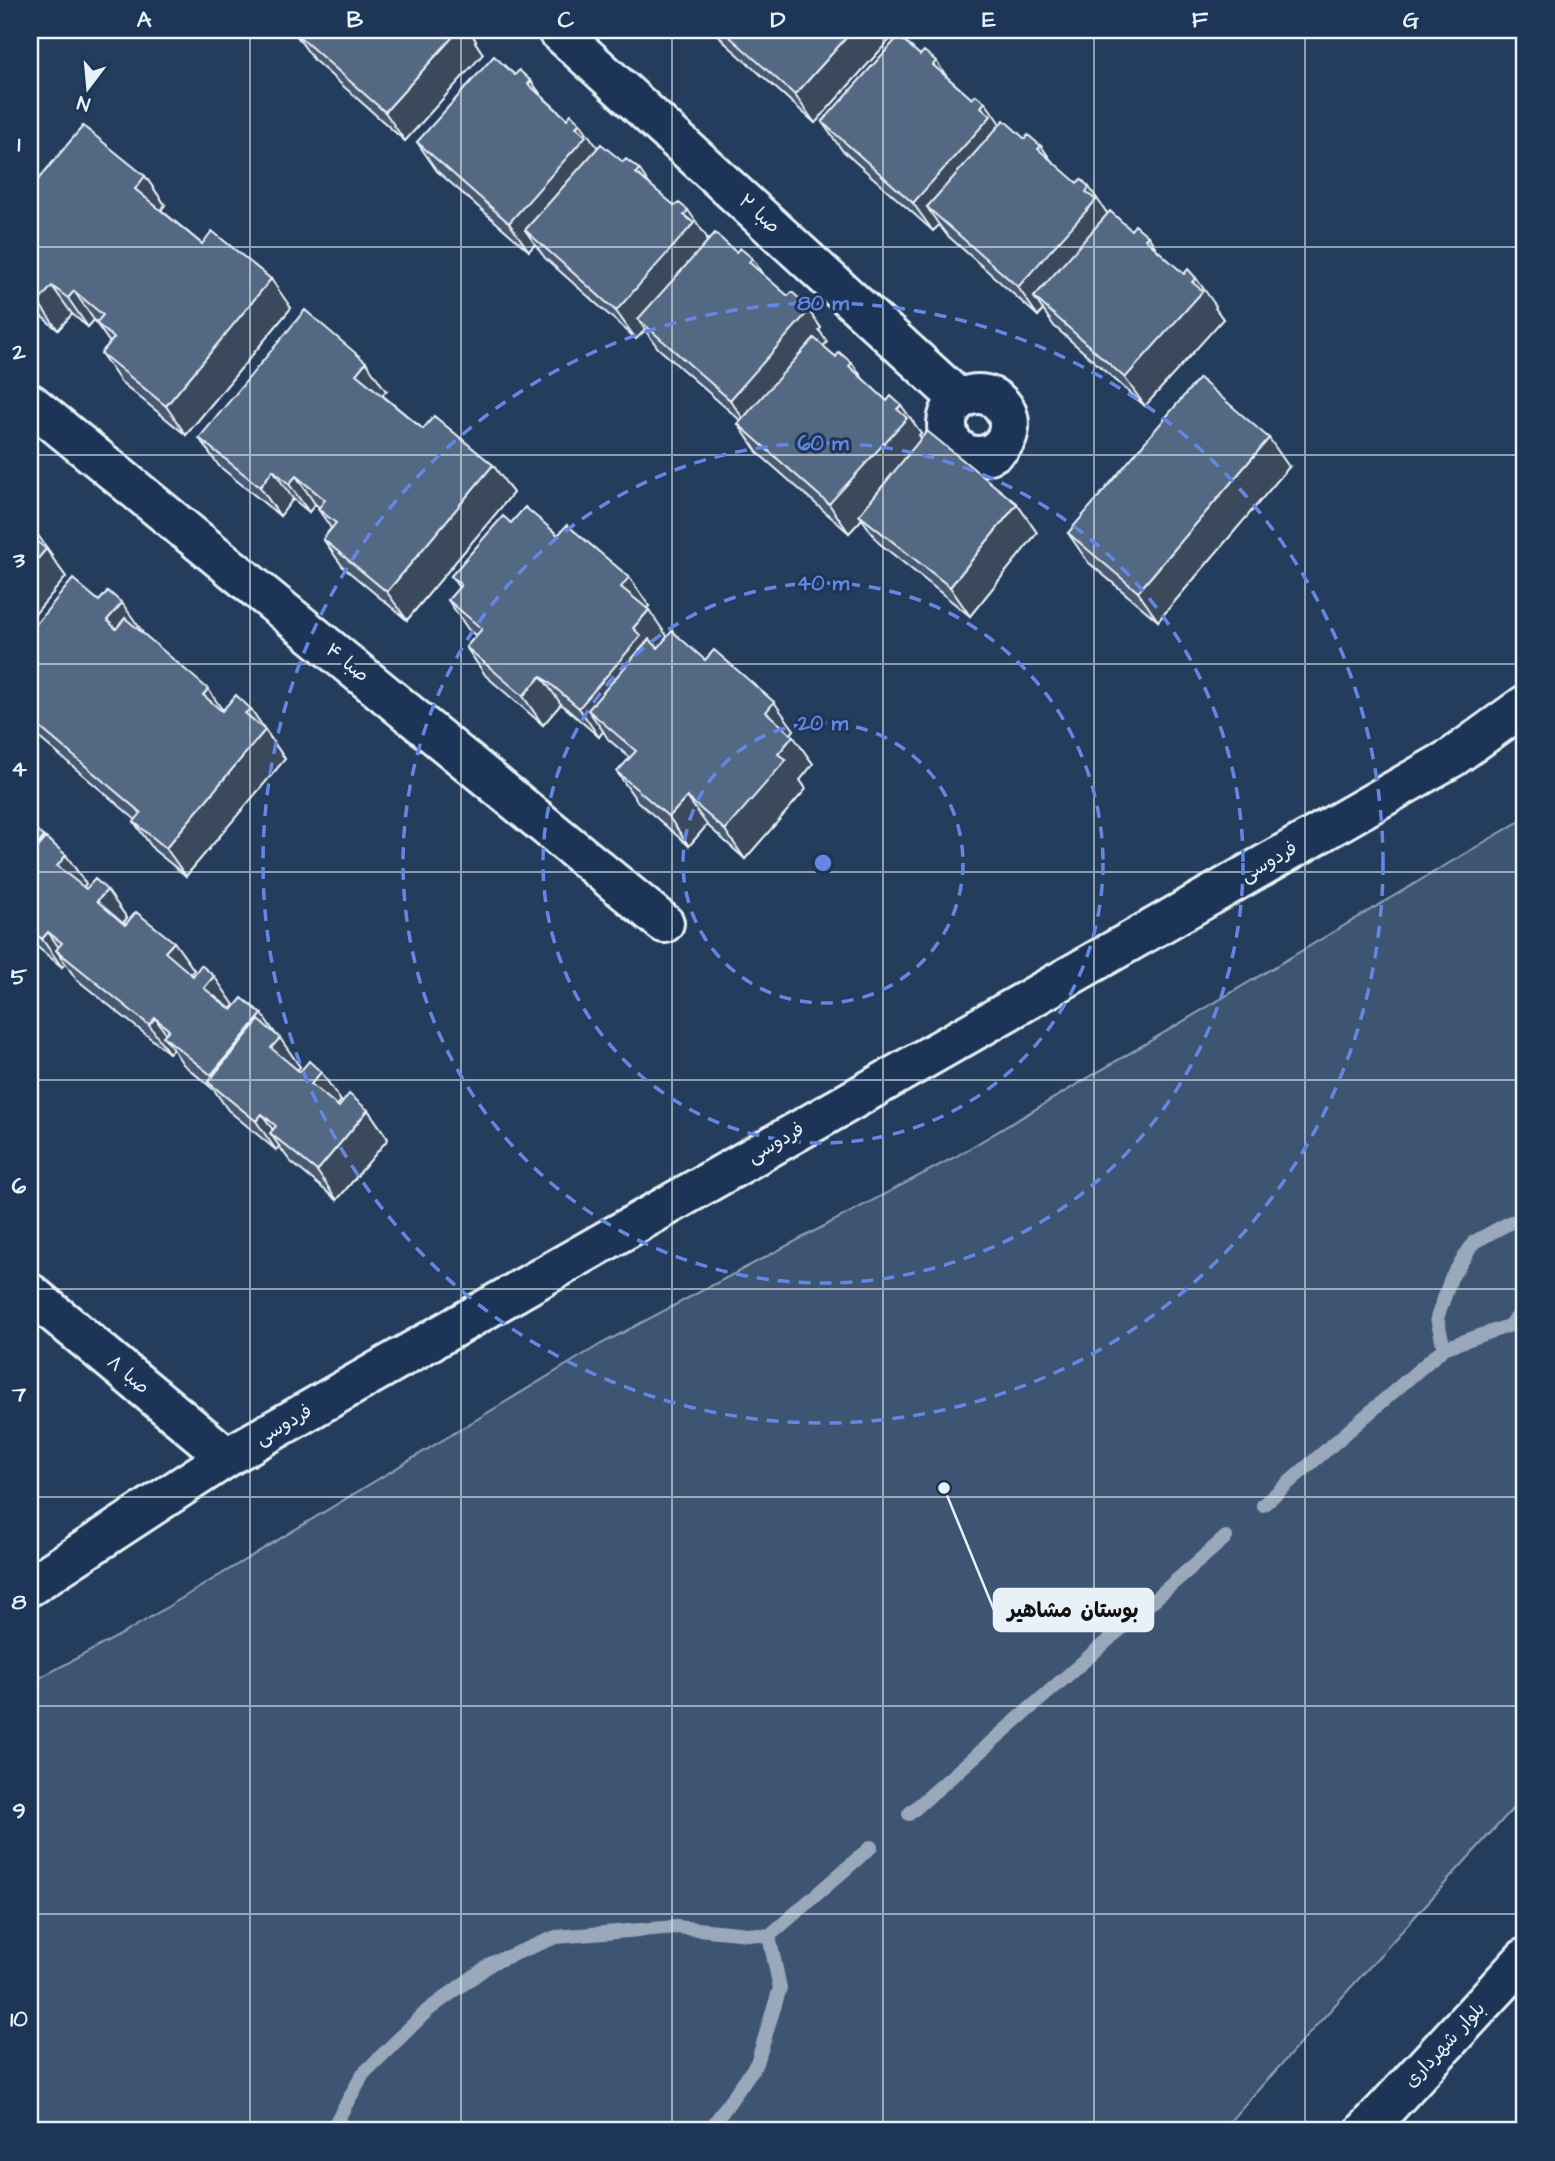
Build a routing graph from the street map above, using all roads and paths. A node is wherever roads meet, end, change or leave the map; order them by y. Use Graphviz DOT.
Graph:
graph roads {
  1 [pos="557,30"];
  2 [pos="959,399"];
  3 [pos="30,403"];
  4 [pos="1525,705"];
  5 [pos="664,923"];
  6 [pos="30,1293"];
  7 [pos="227,1457"];
  8 [pos="30,1586"];
  9 [pos="1525,1958"];
  10 [pos="1365,2131"];
  1 -- 2 [label="street, صبا ۲"];
  3 -- 5 [label="street, صبا ۴"];
  4 -- 7 [label="street, فردوسی"];
  6 -- 7 [label="street, صبا ۸"];
  7 -- 8 [label="street, فردوسی"];
  9 -- 10 [label="street, بلوار شهرداری"];
}
